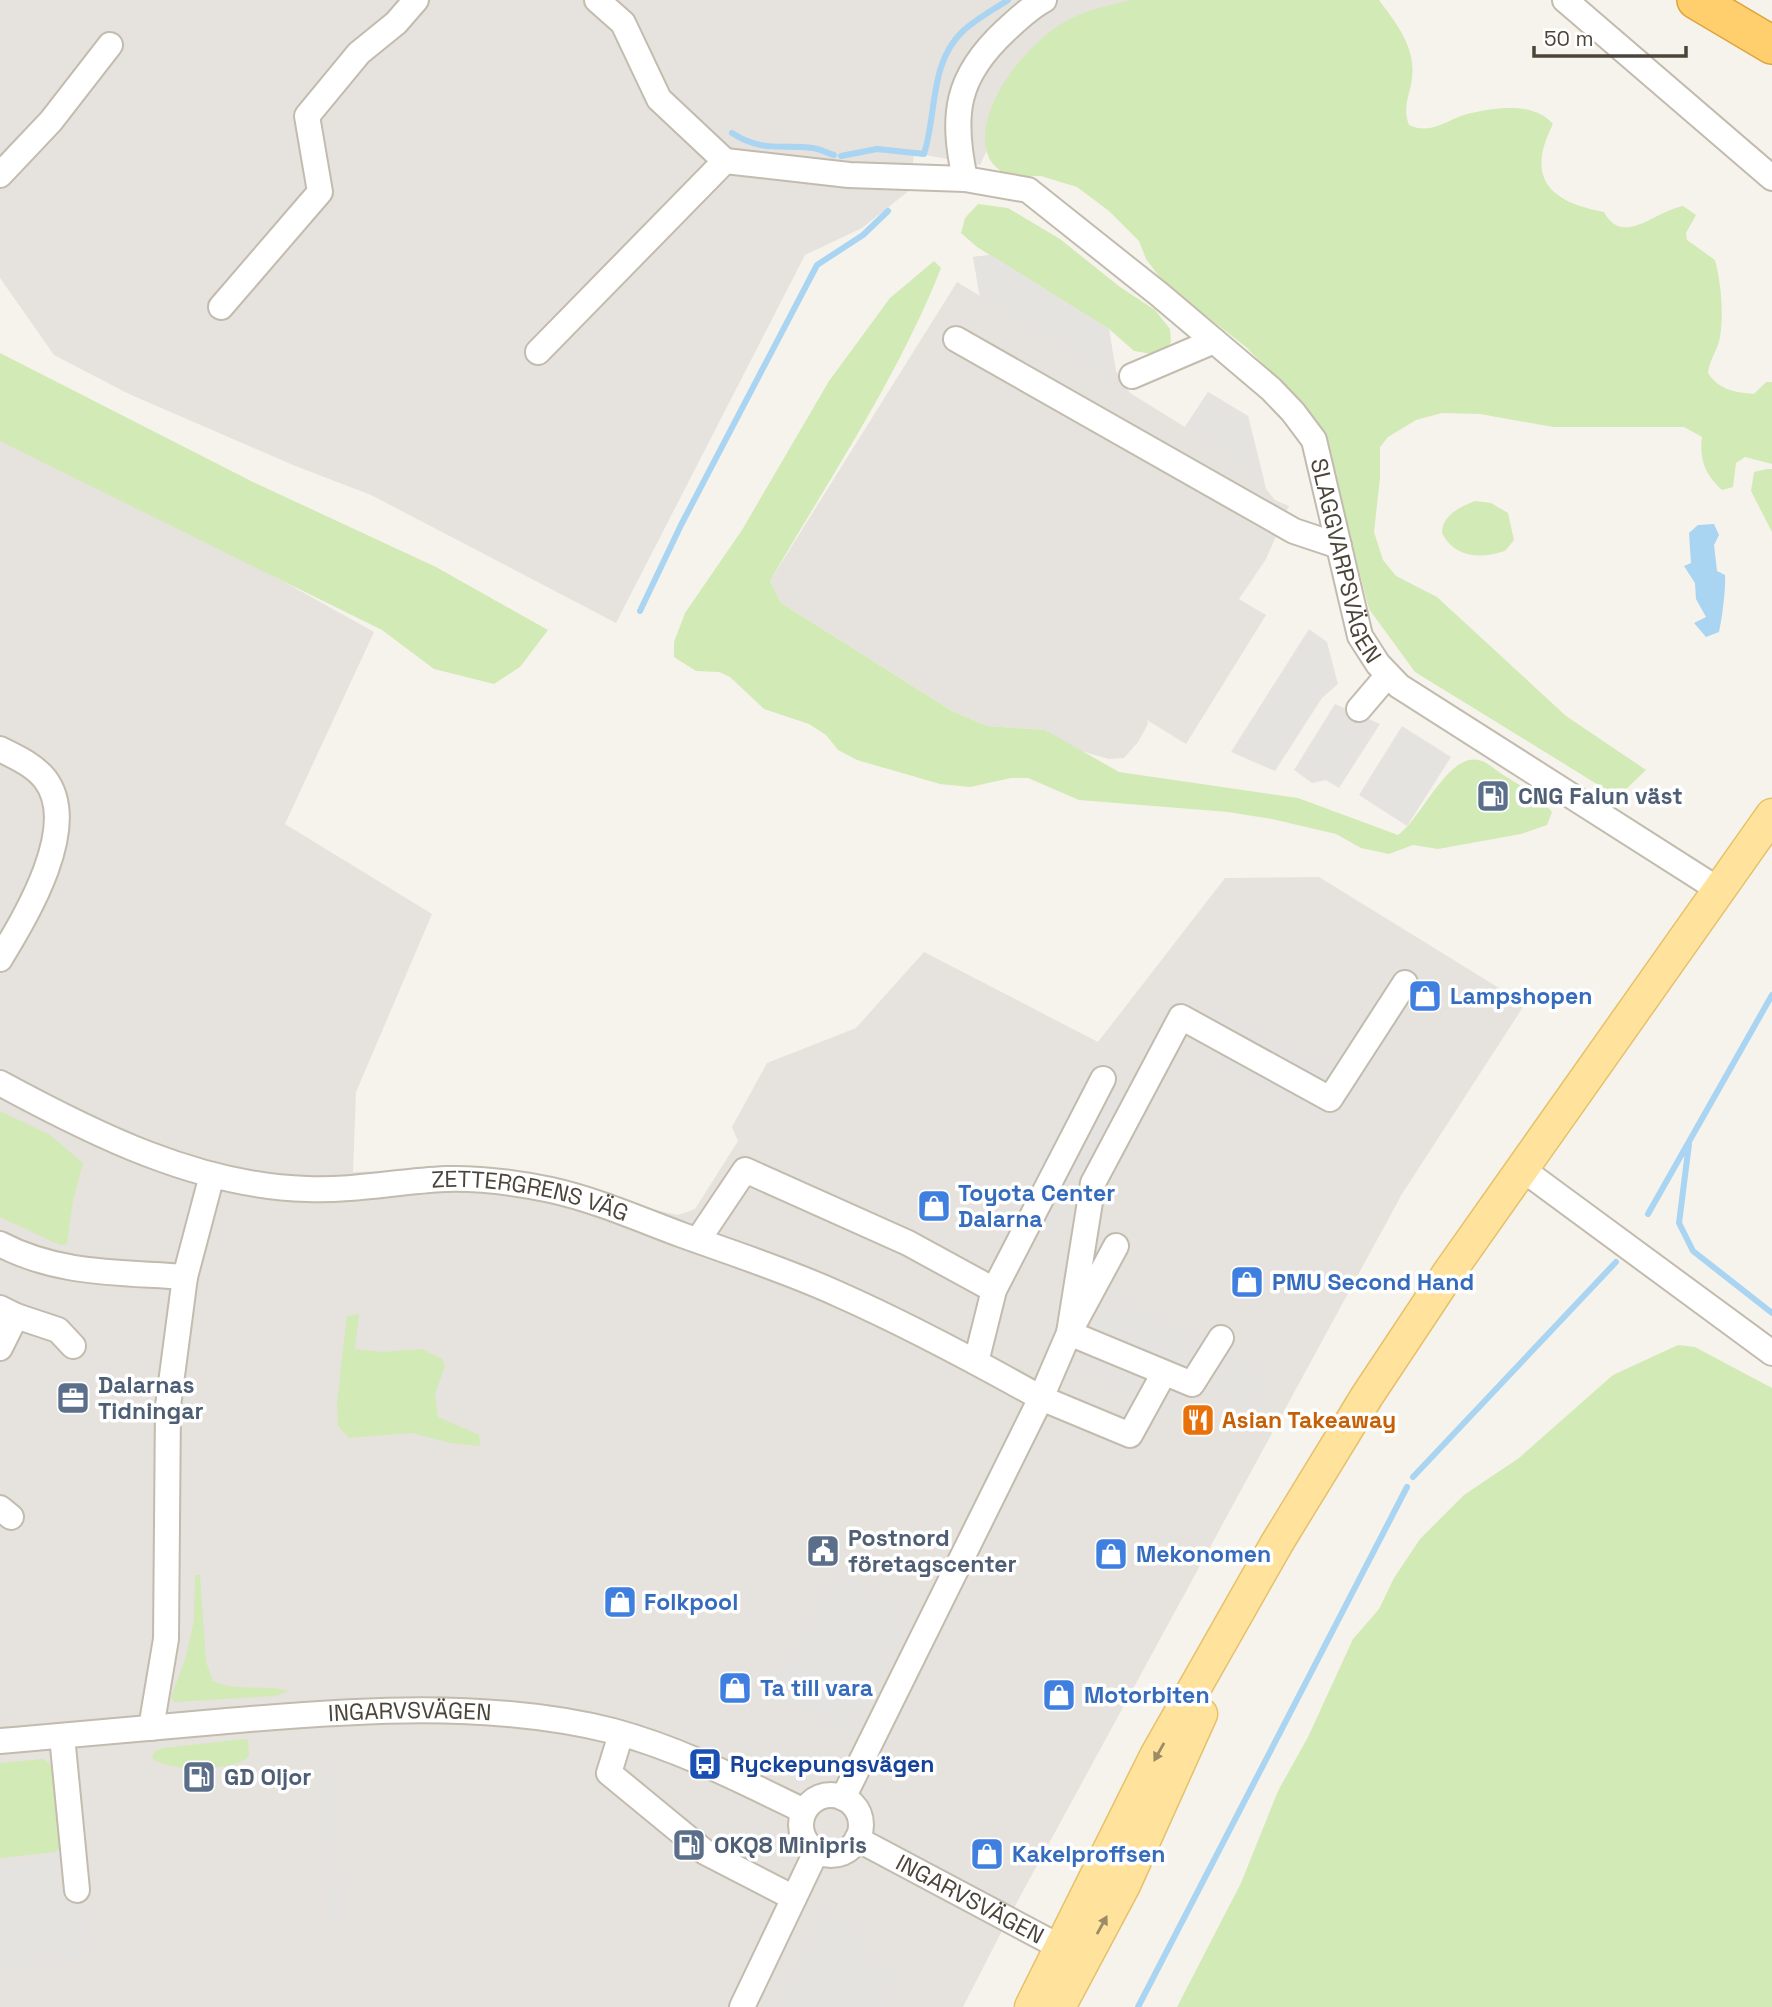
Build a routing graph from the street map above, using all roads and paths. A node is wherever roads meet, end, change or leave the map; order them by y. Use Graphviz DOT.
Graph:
graph roads {
  1 [pos="416,0"];
  2 [pos="597,0"];
  3 [pos="1044,0"];
  4 [pos="1565,0"];
  5 [pos="1696,0"];
  6 [pos="110,45"];
  7 [pos="1772,45"];
  8 [pos="724,161"];
  9 [pos="0,175"];
  10 [pos="1772,178"];
  11 [pos="965,179"];
  12 [pos="221,307"];
  13 [pos="956,338"];
  14 [pos="1214,341"];
  15 [pos="538,352"];
  16 [pos="1132,376"];
  17 [pos="1339,546"];
  18 [pos="1388,675"];
  19 [pos="1359,709"];
  20 [pos="0,749"];
  21 [pos="1772,815"];
  22 [pos="1719,890"];
  23 [pos="0,959"];
  24 [pos="1405,984"];
  25 [pos="1103,1079"];
  26 [pos="0,1083"];
  27 [pos="1522,1169"];
  28 [pos="212,1175"];
  29 [pos="698,1240"];
  30 [pos="0,1244"];
  31 [pos="1116,1246"];
  32 [pos="185,1277"];
  33 [pos="994,1290"];
  34 [pos="8,1312"];
  35 [pos="1069,1333"];
  36 [pos="1221,1338"];
  37 [pos="73,1346"];
  38 [pos="0,1348"];
  39 [pos="1772,1353"];
  40 [pos="976,1362"];
  41 [pos="1164,1373"];
  42 [pos="1041,1398"];
  43 [pos="151,1728"];
  44 [pos="621,1734"];
  45 [pos="62,1736"];
  46 [pos="0,1741"];
  47 [pos="843,1798"];
  48 [pos="804,1811"];
  49 [pos="858,1839"];
  50 [pos="816,1852"];
  51 [pos="77,1890"];
  52 [pos="794,1898"];
  53 [pos="1072,1953"];
  54 [pos="742,2007"];
  55 [pos="1031,2007"];
  56 [pos="1059,2007"];
  1 -- 12 [label="street"];
  2 -- 8 [label="street"];
  3 -- 11 [label="street"];
  4 -- 10 [label="street"];
  5 -- 7 [label="highway"];
  6 -- 9 [label="street"];
  8 -- 11 [label="street, SLAGGVARPSVÄGEN"];
  8 -- 15 [label="street"];
  11 -- 14 [label="street, SLAGGVARPSVÄGEN"];
  13 -- 17 [label="street"];
  14 -- 16 [label="street"];
  14 -- 17 [label="street, SLAGGVARPSVÄGEN"];
  17 -- 18 [label="street, SLAGGVARPSVÄGEN"];
  18 -- 19 [label="street"];
  18 -- 22 [label="street, SLAGGVARPSVÄGEN"];
  20 -- 23 [label="street"];
  21 -- 22 [label="main road"];
  22 -- 27 [label="main road"];
  24 -- 35 [label="street"];
  25 -- 33 [label="street"];
  26 -- 28 [label="street, ZETTERGRENS VÄG"];
  27 -- 39 [label="street"];
  27 -- 53 [label="main road"];
  28 -- 29 [label="street, ZETTERGRENS VÄG"];
  28 -- 32 [label="street"];
  29 -- 33 [label="street"];
  29 -- 40 [label="street, ZETTERGRENS VÄG"];
  30 -- 32 [label="street"];
  31 -- 35 [label="street"];
  32 -- 43 [label="street"];
  33 -- 40 [label="street"];
  34 -- 37 [label="street"];
  34 -- 38 [label="street"];
  35 -- 41 [label="street"];
  35 -- 42 [label="street"];
  36 -- 41 [label="street"];
  40 -- 42 [label="street, ZETTERGRENS VÄG"];
  41 -- 42 [label="street"];
  42 -- 47 [label="street"];
  43 -- 44 [label="street, INGARVSVÄGEN"];
  43 -- 45 [label="street, INGARVSVÄGEN"];
  44 -- 48 [label="street, INGARVSVÄGEN"];
  44 -- 52 [label="street"];
  45 -- 46 [label="street, INGARVSVÄGEN"];
  45 -- 51 [label="street"];
  47 -- 48 [label="street"];
  47 -- 49 [label="street"];
  48 -- 50 [label="street"];
  49 -- 50 [label="street"];
  49 -- 53 [label="street, INGARVSVÄGEN"];
  50 -- 52 [label="street"];
  52 -- 54 [label="street"];
  53 -- 55 [label="main road"];
  53 -- 56 [label="main road"];
}
